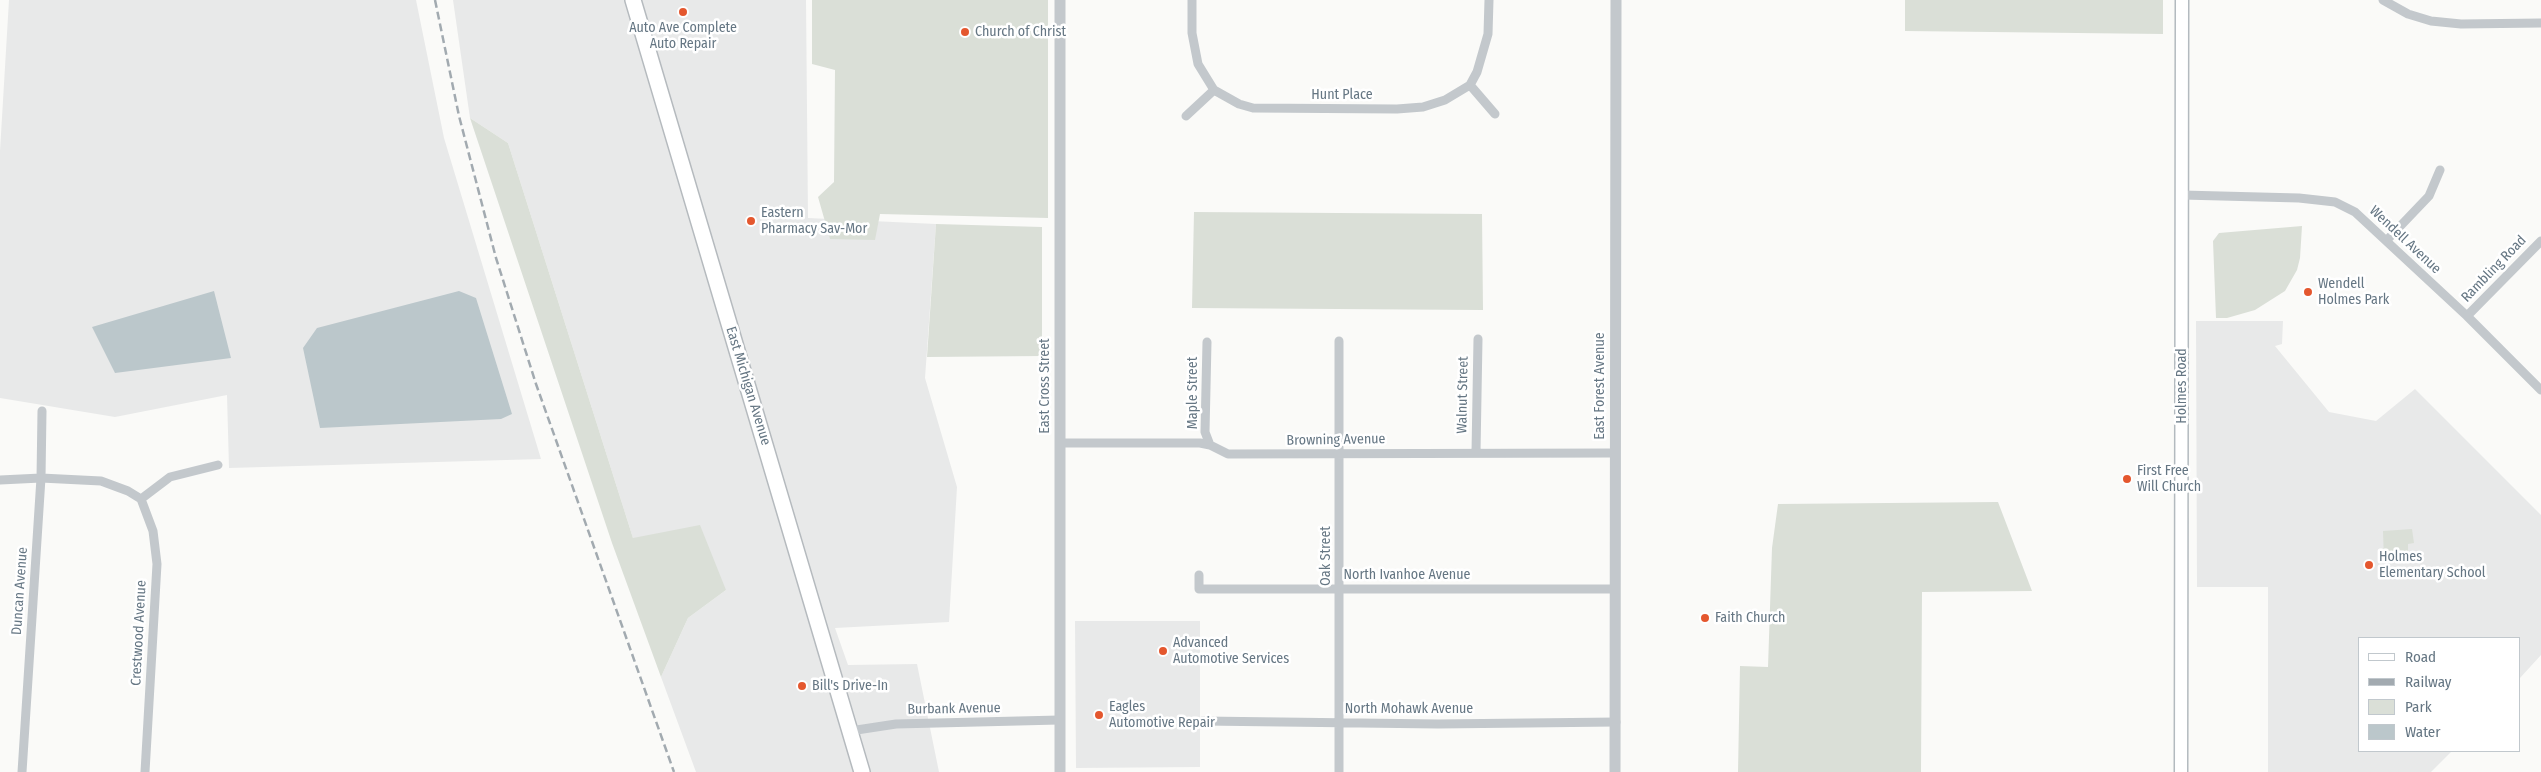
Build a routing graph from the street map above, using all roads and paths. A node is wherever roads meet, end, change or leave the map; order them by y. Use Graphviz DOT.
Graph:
graph roads {
  1 [pos="632,0"];
  2 [pos="1060,0"];
  3 [pos="1192,0"];
  4 [pos="1489,0"];
  5 [pos="1616,0"];
  6 [pos="2182,0"];
  7 [pos="2383,0"];
  8 [pos="2541,23"];
  9 [pos="1470,85"];
  10 [pos="1214,90"];
  11 [pos="1495,114"];
  12 [pos="1186,116"];
  13 [pos="2440,170"];
  14 [pos="2182,196"];
  15 [pos="2387,240"];
  16 [pos="2541,241"];
  17 [pos="2467,316"];
  18 [pos="1478,339"];
  19 [pos="1339,340"];
  20 [pos="1207,342"];
  21 [pos="2541,390"];
  22 [pos="42,411"];
  23 [pos="1060,443"];
  24 [pos="1210,445"];
  25 [pos="1476,452"];
  26 [pos="1614,453"];
  27 [pos="1340,454"];
  28 [pos="218,465"];
  29 [pos="41,478"];
  30 [pos="0,480"];
  31 [pos="141,499"];
  32 [pos="1199,575"];
  33 [pos="1199,589"];
  34 [pos="1340,589"];
  35 [pos="1615,589"];
  36 [pos="1199,599"];
  37 [pos="1059,720"];
  38 [pos="1202,721"];
  39 [pos="1616,722"];
  40 [pos="1340,723"];
  41 [pos="850,731"];
  42 [pos="22,772"];
  43 [pos="145,772"];
  44 [pos="862,772"];
  45 [pos="1060,772"];
  46 [pos="1339,772"];
  47 [pos="1615,772"];
  48 [pos="2182,772"];
  1 -- 41 [label="main road, East Michigan Avenue"];
  2 -- 23 [label="street, East Cross Street"];
  3 -- 10 [label="street, Hunt Place"];
  4 -- 9 [label="street"];
  5 -- 26 [label="street, East Forest Avenue"];
  6 -- 14 [label="main road, Holmes Road"];
  7 -- 8 [label="street"];
  9 -- 10 [label="street, Hunt Place"];
  9 -- 11 [label="street"];
  10 -- 12 [label="street"];
  13 -- 15 [label="street"];
  14 -- 15 [label="street, Wendell Avenue"];
  14 -- 48 [label="main road, Holmes Road"];
  15 -- 17 [label="street, Wendell Avenue"];
  16 -- 17 [label="street, Rambling Road"];
  17 -- 21 [label="street, Wendell Avenue"];
  18 -- 25 [label="street, Walnut Street"];
  19 -- 27 [label="street, Oak Street"];
  20 -- 24 [label="street, Maple Street"];
  22 -- 29 [label="street, Duncan Avenue"];
  23 -- 24 [label="street, Browning Avenue"];
  23 -- 37 [label="street, East Cross Street"];
  24 -- 27 [label="street, Browning Avenue"];
  25 -- 26 [label="street, Browning Avenue"];
  25 -- 27 [label="street, Browning Avenue"];
  26 -- 35 [label="street, East Forest Avenue"];
  27 -- 34 [label="street, Oak Street"];
  28 -- 31 [label="street"];
  29 -- 30 [label="street"];
  29 -- 31 [label="street"];
  29 -- 42 [label="street, Duncan Avenue"];
  31 -- 43 [label="street, Crestwood Avenue"];
  32 -- 33 [label="street"];
  33 -- 34 [label="street, North Ivanhoe Avenue"];
  33 -- 36 [label="street"];
  34 -- 35 [label="street, North Ivanhoe Avenue"];
  34 -- 40 [label="street, Oak Street"];
  35 -- 39 [label="street, East Forest Avenue"];
  37 -- 41 [label="street, Burbank Avenue"];
  37 -- 45 [label="street, East Cross Street"];
  38 -- 40 [label="street, North Mohawk Avenue"];
  39 -- 40 [label="street, North Mohawk Avenue"];
  39 -- 47 [label="street, East Forest Avenue"];
  40 -- 46 [label="street, Oak Street"];
  41 -- 44 [label="main road, East Michigan Avenue"];
}
